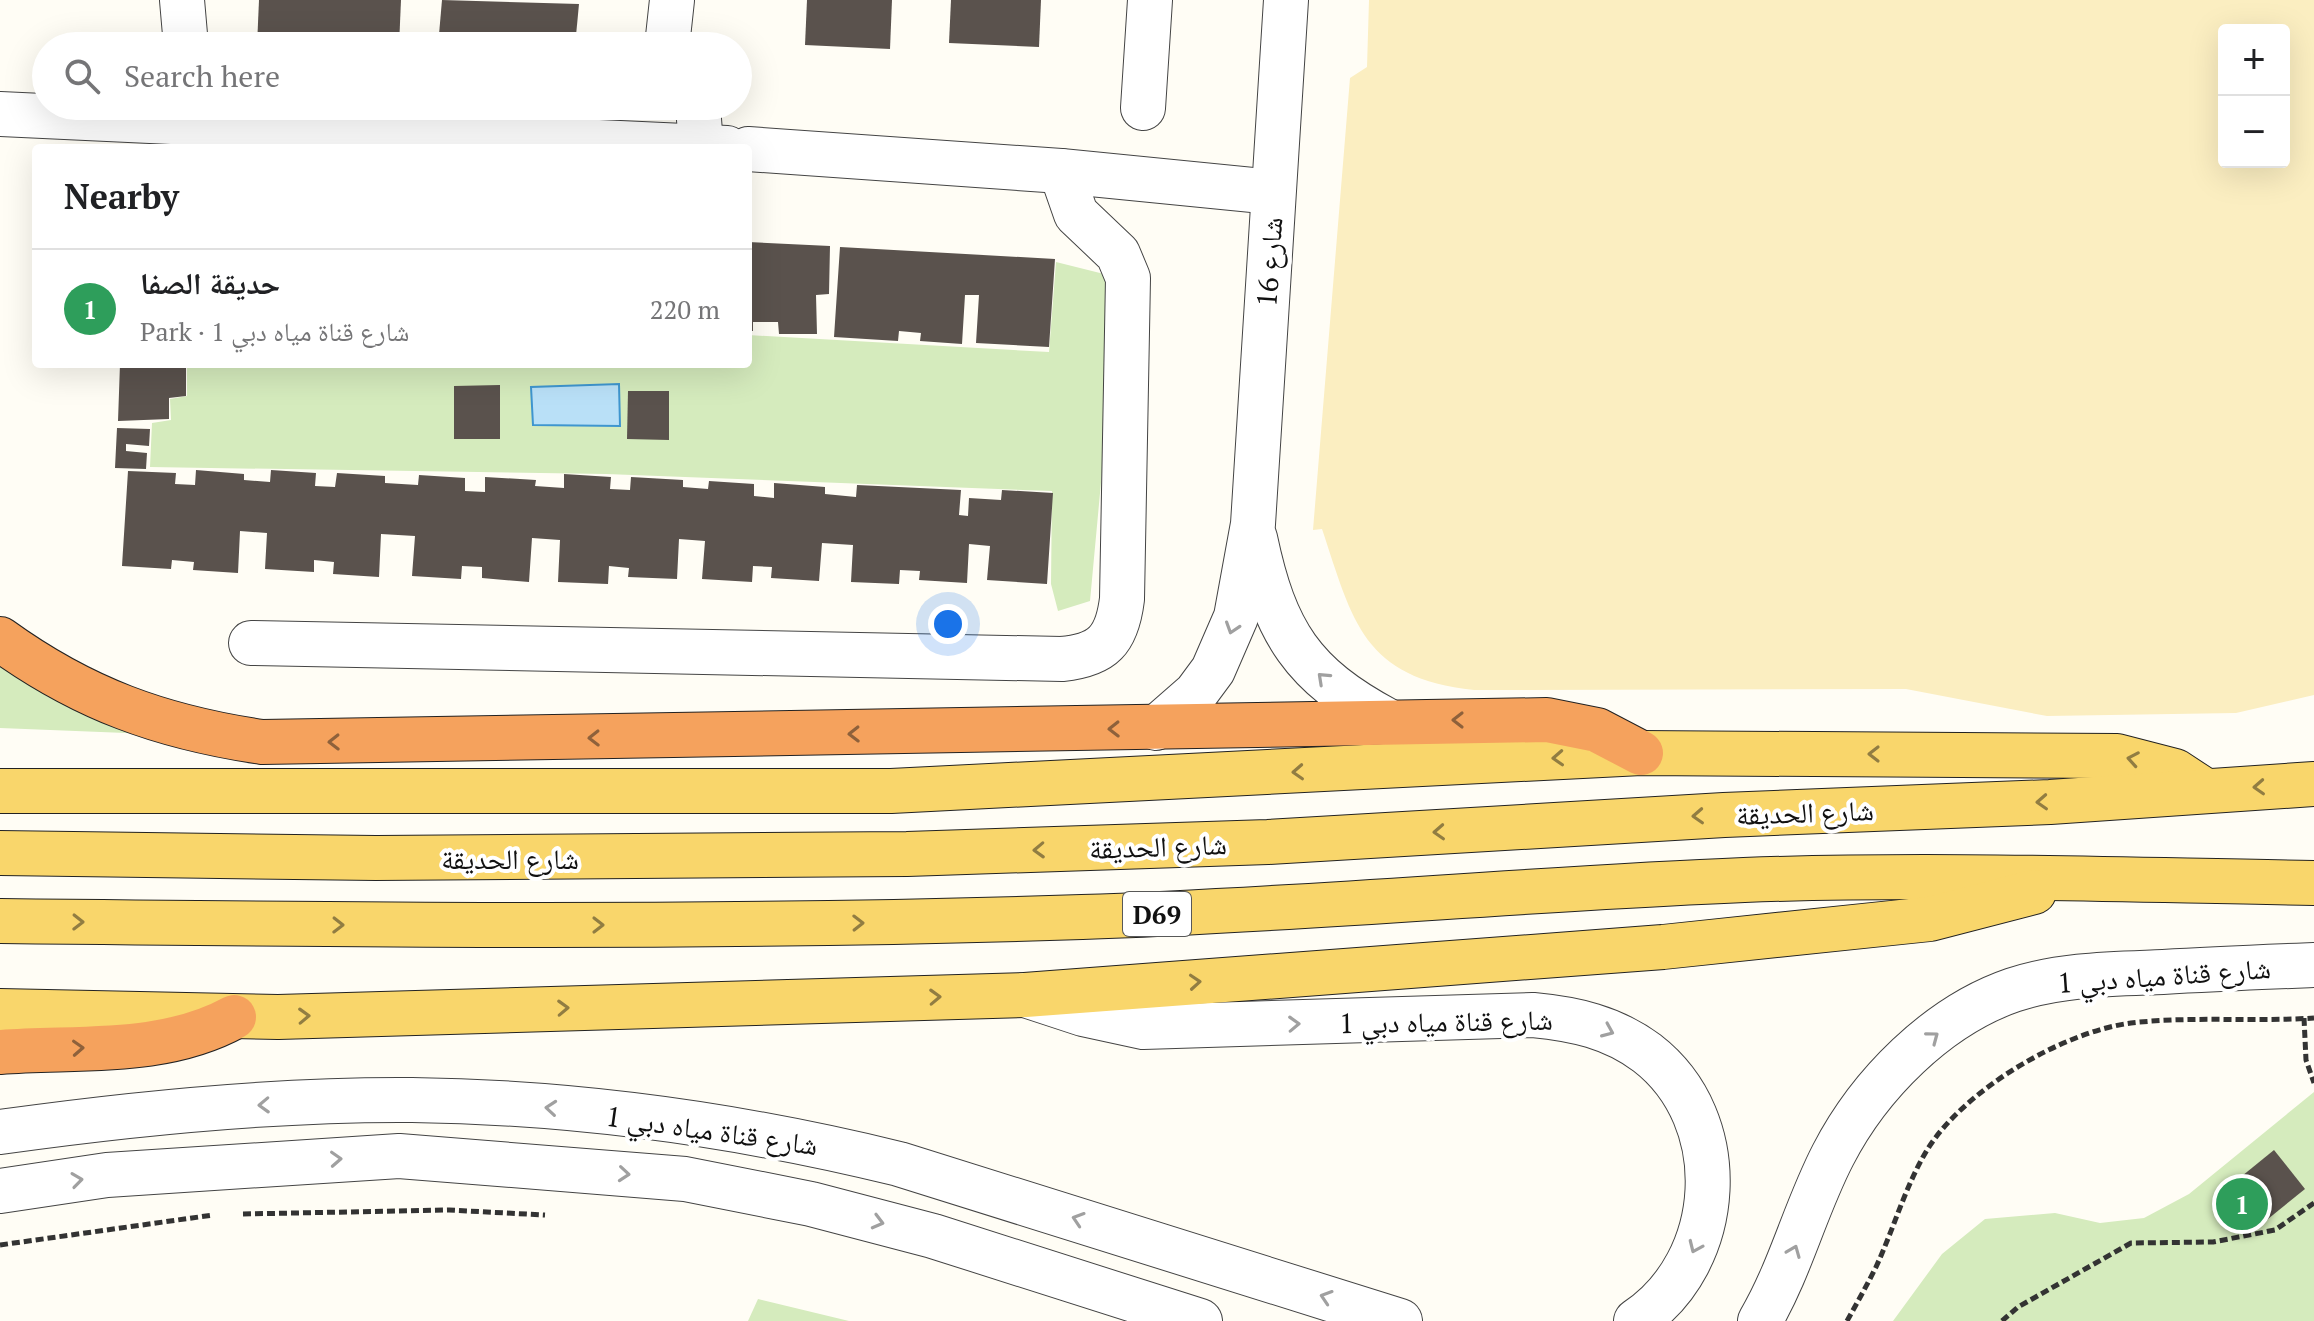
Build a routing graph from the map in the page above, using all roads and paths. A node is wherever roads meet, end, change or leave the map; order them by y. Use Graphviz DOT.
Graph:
graph roads {
  1 [pos="160,0"];
  2 [pos="182,0"];
  3 [pos="672,0"];
  4 [pos="688,0"];
  5 [pos="1150,0"];
  6 [pos="1286,0"];
  7 [pos="158,32"];
  8 [pos="185,32"];
  9 [pos="669,32"];
  10 [pos="691,32"];
  11 [pos="1143,108"];
  12 [pos="0,114"];
  13 [pos="32,114"];
  14 [pos="366,120"];
  15 [pos="690,130"];
  16 [pos="752,149"];
  17 [pos="1061,171"];
  18 [pos="1273,192"];
  19 [pos="1253,524"];
  20 [pos="0,639"];
  21 [pos="251,643"];
  22 [pos="1388,721"];
  23 [pos="1156,728"];
  24 [pos="1641,753"];
  25 [pos="2314,784"];
  26 [pos="2204,790"];
  27 [pos="0,791"];
  28 [pos="0,853"];
  29 [pos="2075,879"];
  30 [pos="2314,883"];
  31 [pos="0,921"];
  32 [pos="2314,965"];
  33 [pos="1025,995"];
  34 [pos="0,1011"];
  35 [pos="234,1017"];
  36 [pos="2304,1018"];
  37 [pos="2314,1018"];
  38 [pos="0,1052"];
  39 [pos="2314,1083"];
  40 [pos="0,1132"];
  41 [pos="0,1191"];
  42 [pos="2314,1203"];
  43 [pos="224,1214"];
  44 [pos="239,1214"];
  45 [pos="560,1216"];
  46 [pos="0,1245"];
  47 [pos="1200,1321"];
  48 [pos="1400,1321"];
  49 [pos="1636,1321"];
  50 [pos="1760,1321"];
  51 [pos="1847,1321"];
  52 [pos="2002,1321"];
  1 -- 7 [label="street"];
  2 -- 8 [label="street"];
  3 -- 9 [label="street"];
  4 -- 10 [label="street"];
  5 -- 11 [label="street"];
  6 -- 18 [label="street, شارع 16"];
  12 -- 13 [label="street"];
  14 -- 15 [label="street"];
  16 -- 17 [label="street"];
  17 -- 18 [label="street"];
  17 -- 21 [label="street"];
  18 -- 19 [label="street, شارع 16"];
  22 -- 19 [label="street, شارع 16, one-way"];
  19 -- 23 [label="street, شارع 16, one-way"];
  23 -- 20 [label="highway, one-way"];
  22 -- 23 [label="highway"];
  24 -- 22 [label="highway, one-way"];
  26 -- 24 [label="main road, one-way"];
  24 -- 27 [label="main road, one-way"];
  25 -- 26 [label="main road, شارع الحديقة, one-way"];
  26 -- 28 [label="main road, شارع الحديقة, one-way"];
  29 -- 30 [label="main road, D69"];
  31 -- 29 [label="main road, D69, one-way"];
  33 -- 29 [label="main road, one-way"];
  50 -- 32 [label="street, شارع قناة مياه دبي 1, one-way"];
  35 -- 33 [label="main road, one-way"];
  33 -- 49 [label="street, شارع قناة مياه دبي 1, one-way"];
  34 -- 35 [label="main road"];
  38 -- 35 [label="highway, one-way"];
  36 -- 37 [label="path"];
  36 -- 39 [label="path"];
  36 -- 51 [label="path"];
  48 -- 40 [label="street, شارع قناة مياه دبي 1, one-way"];
  41 -- 47 [label="street, شارع قناة مياه دبي 1, one-way"];
  42 -- 52 [label="path"];
  43 -- 46 [label="path"];
  44 -- 45 [label="path"];
}
